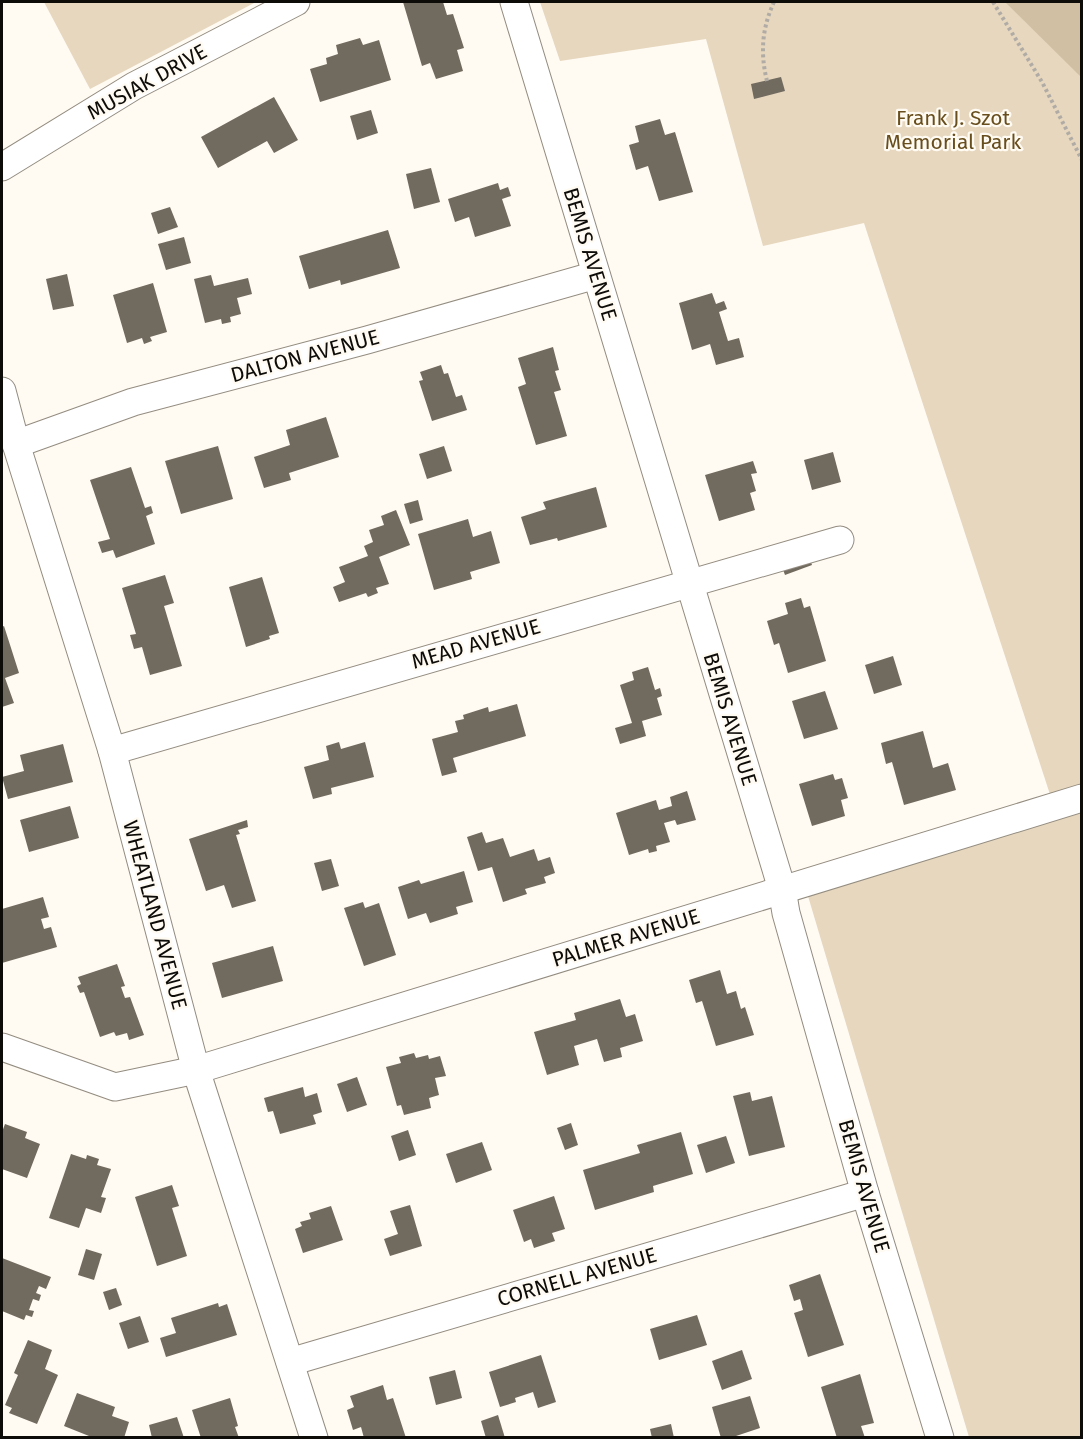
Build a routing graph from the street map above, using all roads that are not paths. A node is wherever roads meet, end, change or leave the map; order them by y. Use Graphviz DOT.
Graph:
graph roads {
  1 [pos="296,2"];
  2 [pos="514,2"];
  3 [pos="2,167"];
  4 [pos="596,275"];
  5 [pos="2,392"];
  6 [pos="16,444"];
  7 [pos="840,540"];
  8 [pos="688,583"];
  9 [pos="111,751"];
  10 [pos="1082,798"];
  11 [pos="782,889"];
  12 [pos="2,1047"];
  13 [pos="196,1071"];
  14 [pos="865,1193"];
  15 [pos="290,1362"];
  16 [pos="314,1437"];
  17 [pos="940,1437"];
  1 -- 3 [label="street, MUSIAK DRIVE"];
  2 -- 4 [label="street, BEMIS AVENUE"];
  4 -- 6 [label="street, DALTON AVENUE"];
  4 -- 8 [label="street, BEMIS AVENUE"];
  5 -- 6 [label="street, WHEATLAND AVENUE"];
  6 -- 9 [label="street, WHEATLAND AVENUE"];
  7 -- 8 [label="street, MEAD AVENUE"];
  8 -- 9 [label="street, MEAD AVENUE"];
  8 -- 11 [label="street, BEMIS AVENUE"];
  9 -- 13 [label="street, WHEATLAND AVENUE"];
  10 -- 11 [label="street, PALMER AVENUE"];
  11 -- 13 [label="street, PALMER AVENUE"];
  11 -- 14 [label="street, BEMIS AVENUE"];
  12 -- 13 [label="street, PALMER AVENUE"];
  13 -- 15 [label="street, WHEATLAND AVENUE"];
  14 -- 15 [label="street, CORNELL AVENUE"];
  14 -- 17 [label="street, BEMIS AVENUE"];
  15 -- 16 [label="street, WHEATLAND AVENUE"];
}
